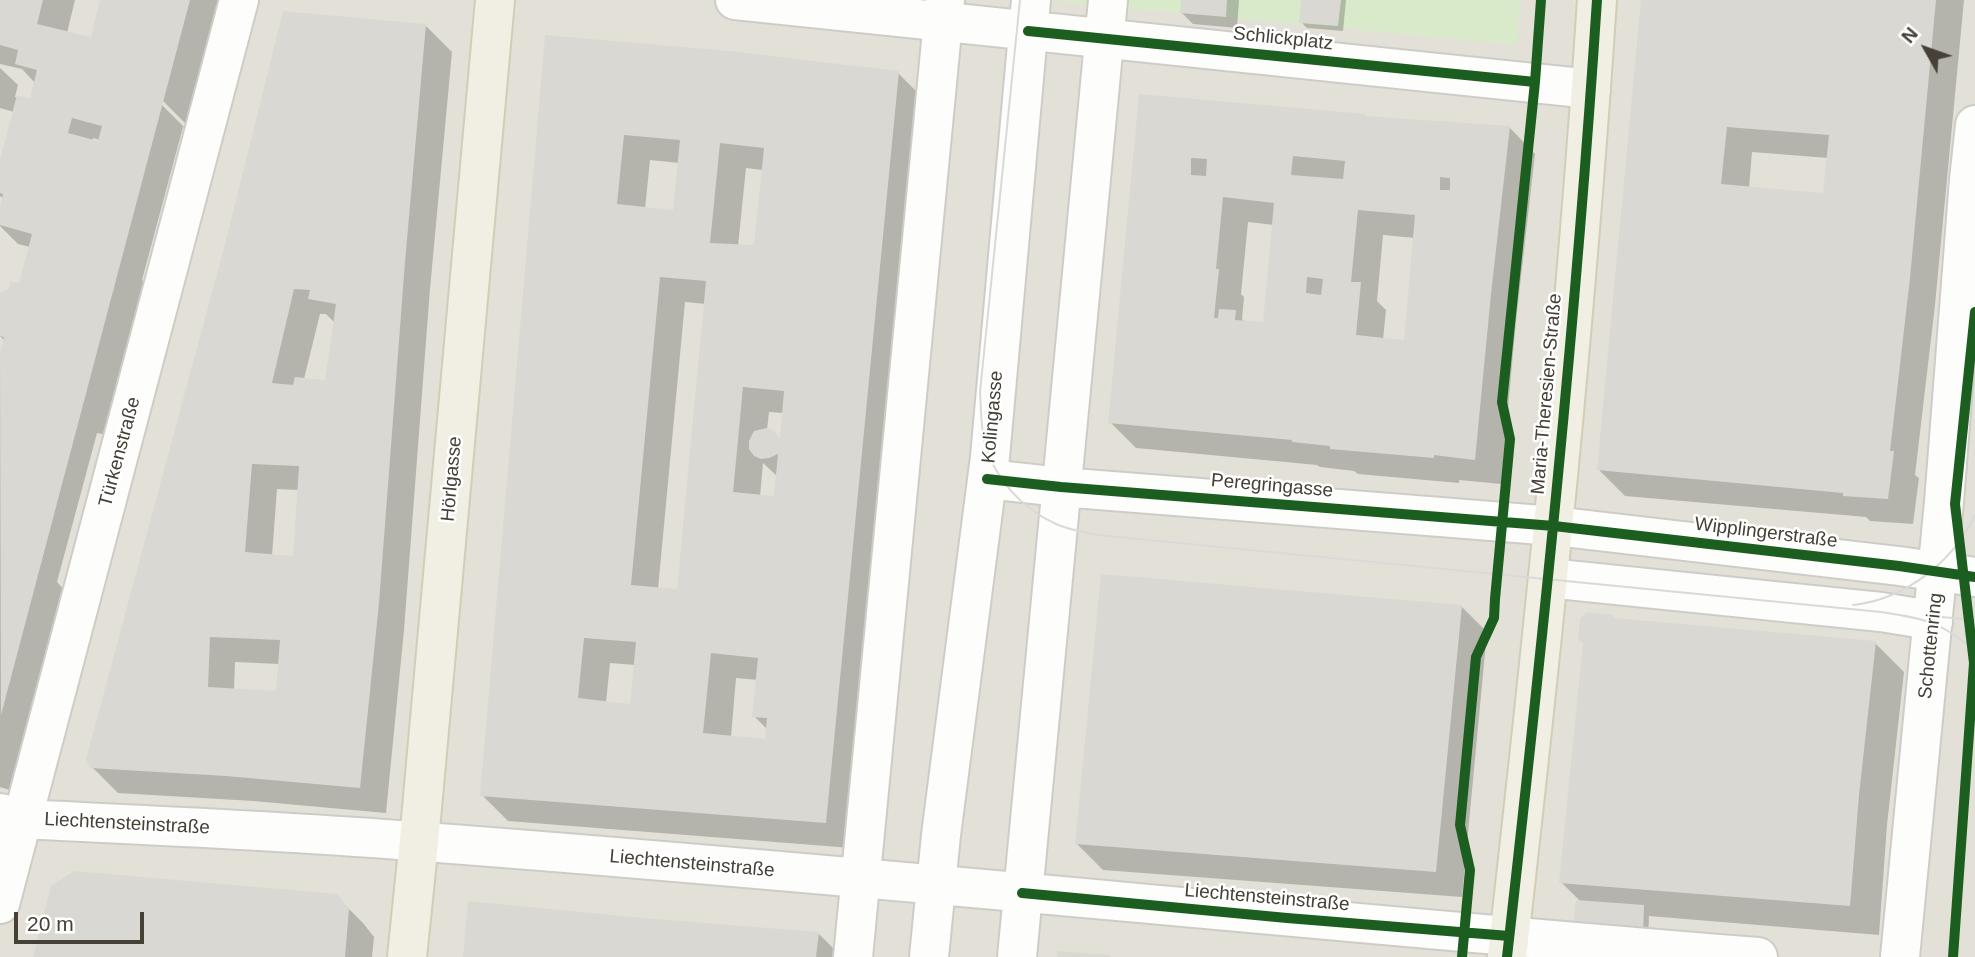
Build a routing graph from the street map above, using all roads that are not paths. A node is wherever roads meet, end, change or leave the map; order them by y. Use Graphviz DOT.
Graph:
graph roads {
  1 [pos="239,0"];
  2 [pos="495,0"];
  3 [pos="735,0"];
  4 [pos="1108,0"];
  5 [pos="1597,0"];
  6 [pos="944,11"];
  7 [pos="1030,15"];
  8 [pos="1104,39"];
  9 [pos="1591,89"];
  10 [pos="1975,125"];
  11 [pos="988,479"];
  12 [pos="1061,486"];
  13 [pos="1553,526"];
  14 [pos="1938,572"];
  15 [pos="1975,577"];
  16 [pos="1548,578"];
  17 [pos="1933,622"];
  18 [pos="12,816"];
  19 [pos="419,841"];
  20 [pos="861,879"];
  21 [pos="936,886"];
  22 [pos="1022,893"];
  23 [pos="0,904"];
  24 [pos="1508,946"];
  25 [pos="407,957"];
  26 [pos="853,957"];
  27 [pos="929,957"];
  28 [pos="1017,957"];
  29 [pos="1758,957"];
  30 [pos="1900,957"];
  1 -- 18 [label="street, Türkenstraße"];
  2 -- 19 [label="main road, Hörlgasse"];
  3 -- 6 [label="street, Schlickplatz"];
  4 -- 8 [label="street"];
  5 -- 9 [label="main road, Maria-Theresien-Straße"];
  6 -- 7 [label="street, Schlickplatz"];
  6 -- 20 [label="street"];
  7 -- 8 [label="street, Schlickplatz"];
  7 -- 11 [label="street, Kolingasse"];
  8 -- 9 [label="street, Schlickplatz"];
  8 -- 12 [label="street"];
  9 -- 13 [label="main road, Maria-Theresien-Straße"];
  10 -- 14 [label="street, Schottenring"];
  11 -- 12 [label="street, Peregringasse"];
  11 -- 21 [label="street, Kolingasse"];
  12 -- 13 [label="street, Peregringasse"];
  12 -- 22 [label="street"];
  13 -- 14 [label="street, Wipplingerstraße"];
  13 -- 16 [label="main road, Maria-Theresien-Straße"];
  14 -- 15 [label="street, Wipplingerstraße"];
  14 -- 17 [label="street, Schottenring"];
  16 -- 17 [label="street"];
  16 -- 24 [label="main road, Maria-Theresien-Straße"];
  17 -- 30 [label="street, Schottenring"];
  18 -- 19 [label="street, Liechtensteinstraße"];
  18 -- 23 [label="street, Türkenstraße"];
  19 -- 20 [label="street, Liechtensteinstraße"];
  19 -- 25 [label="main road, Hörlgasse"];
  20 -- 21 [label="street, Liechtensteinstraße"];
  20 -- 26 [label="street"];
  21 -- 22 [label="street, Liechtensteinstraße"];
  21 -- 27 [label="street, Kolingasse"];
  22 -- 24 [label="street, Liechtensteinstraße"];
  22 -- 28 [label="street"];
  24 -- 29 [label="street, Liechtensteinstraße"];
}
